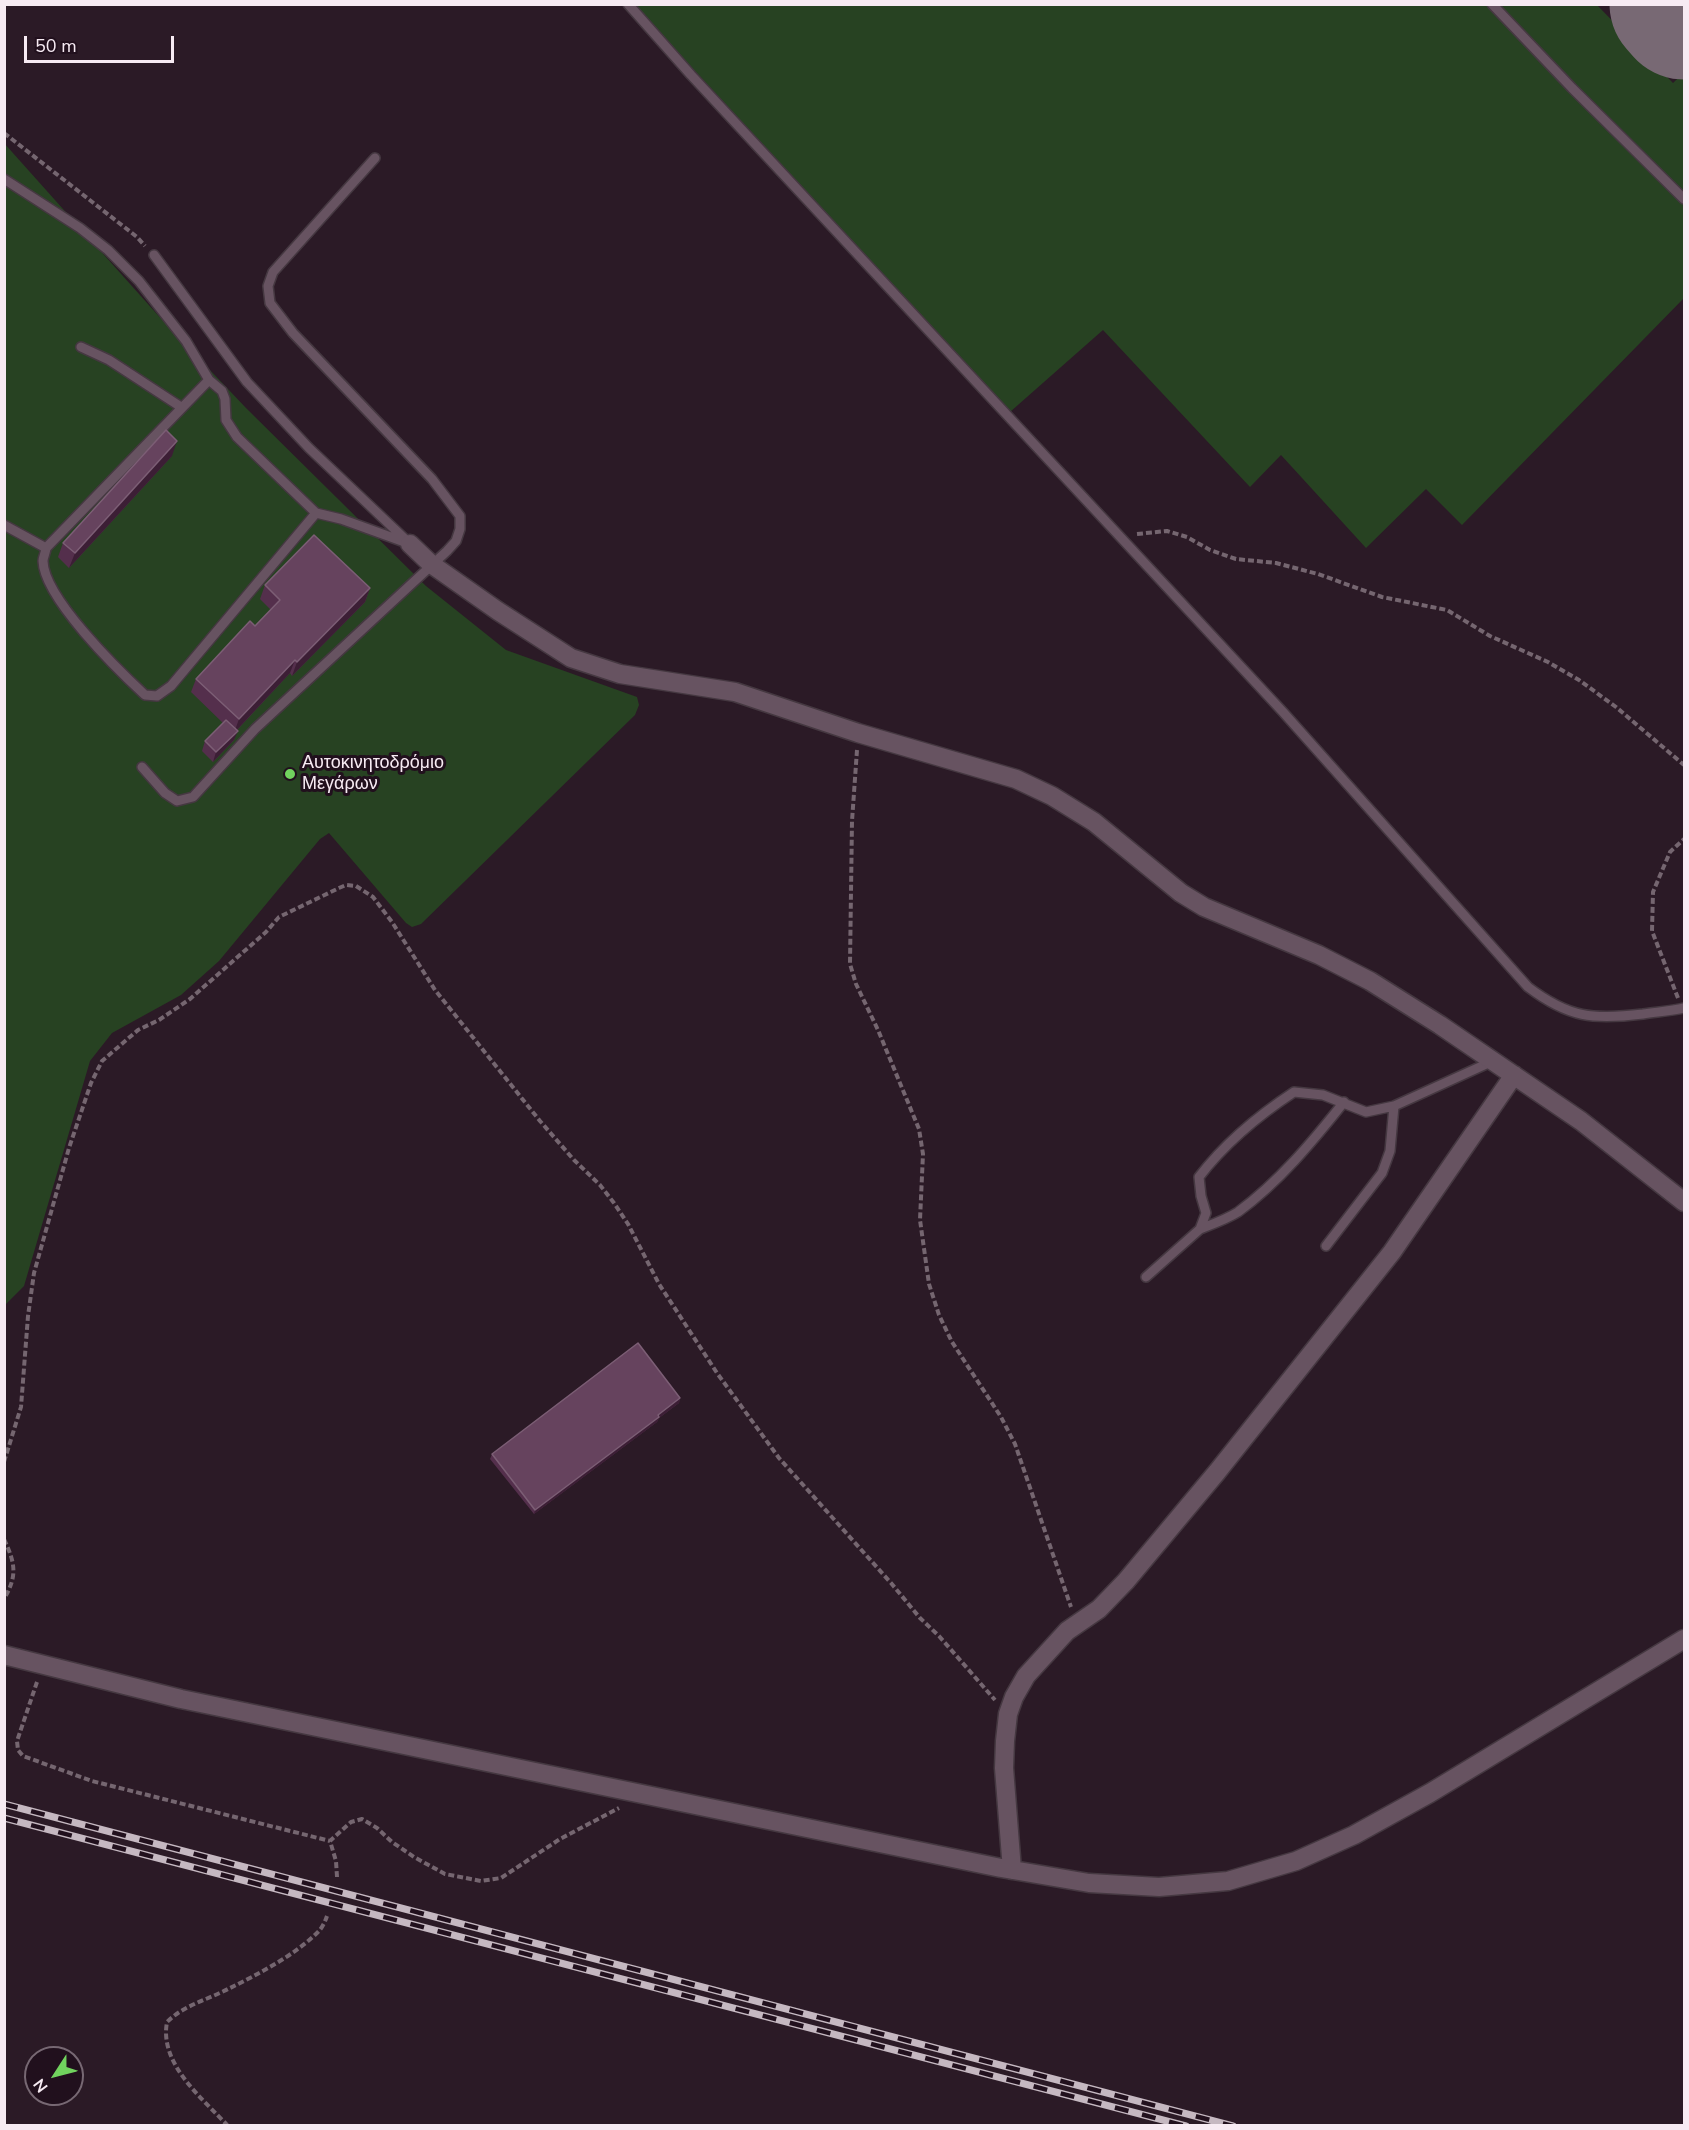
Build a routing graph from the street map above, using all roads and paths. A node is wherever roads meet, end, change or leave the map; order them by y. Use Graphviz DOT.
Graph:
graph roads {
  1 [pos="628,4"];
  2 [pos="1492,4"];
  3 [pos="4,133"];
  4 [pos="375,158"];
  5 [pos="4,179"];
  6 [pos="1684,199"];
  7 [pos="154,255"];
  8 [pos="81,347"];
  9 [pos="209,380"];
  10 [pos="181,407"];
  11 [pos="316,513"];
  12 [pos="4,525"];
  13 [pos="1120,536"];
  14 [pos="410,544"];
  15 [pos="46,548"];
  16 [pos="431,564"];
  17 [pos="858,733"];
  18 [pos="1684,765"];
  19 [pos="142,767"];
  20 [pos="1684,839"];
  21 [pos="1683,1008"];
  22 [pos="1493,1061"];
  23 [pos="1514,1074"];
  24 [pos="1344,1102"];
  25 [pos="1395,1106"];
  26 [pos="1684,1202"];
  27 [pos="1200,1229"];
  28 [pos="1326,1246"];
  29 [pos="1146,1277"];
  30 [pos="4,1462"];
  31 [pos="4,1539"];
  32 [pos="4,1599"];
  33 [pos="1077,1625"];
  34 [pos="1684,1639"];
  35 [pos="4,1655"];
  36 [pos="42,1665"];
  37 [pos="1008,1714"];
  38 [pos="638,1793"];
  39 [pos="330,1841"];
  40 [pos="1012,1870"];
  41 [pos="337,1877"];
  42 [pos="327,1916"];
  43 [pos="228,2126"];
  1 -- 13 [label="lane"];
  2 -- 6 [label="lane"];
  3 -- 7 [label="path"];
  4 -- 16 [label="lane"];
  5 -- 9 [label="lane"];
  7 -- 14 [label="lane"];
  8 -- 10 [label="lane"];
  9 -- 10 [label="lane"];
  9 -- 11 [label="lane"];
  10 -- 15 [label="lane"];
  11 -- 14 [label="lane"];
  11 -- 15 [label="lane"];
  12 -- 15 [label="lane"];
  13 -- 18 [label="path"];
  13 -- 21 [label="lane"];
  14 -- 16 [label="street"];
  16 -- 17 [label="street"];
  16 -- 19 [label="lane"];
  17 -- 22 [label="street"];
  17 -- 33 [label="path"];
  20 -- 21 [label="path"];
  22 -- 23 [label="street"];
  22 -- 25 [label="lane"];
  23 -- 26 [label="street"];
  23 -- 33 [label="street"];
  24 -- 25 [label="lane"];
  24 -- 27 [label="lane"];
  24 -- 27 [label="lane"];
  25 -- 28 [label="lane"];
  27 -- 29 [label="lane"];
  30 -- 37 [label="path"];
  31 -- 32 [label="path"];
  33 -- 37 [label="street"];
  34 -- 40 [label="street"];
  35 -- 36 [label="street"];
  36 -- 38 [label="street"];
  36 -- 39 [label="path"];
  37 -- 40 [label="street"];
  38 -- 39 [label="path"];
  38 -- 40 [label="street"];
  39 -- 41 [label="path"];
  42 -- 43 [label="path"];
}
